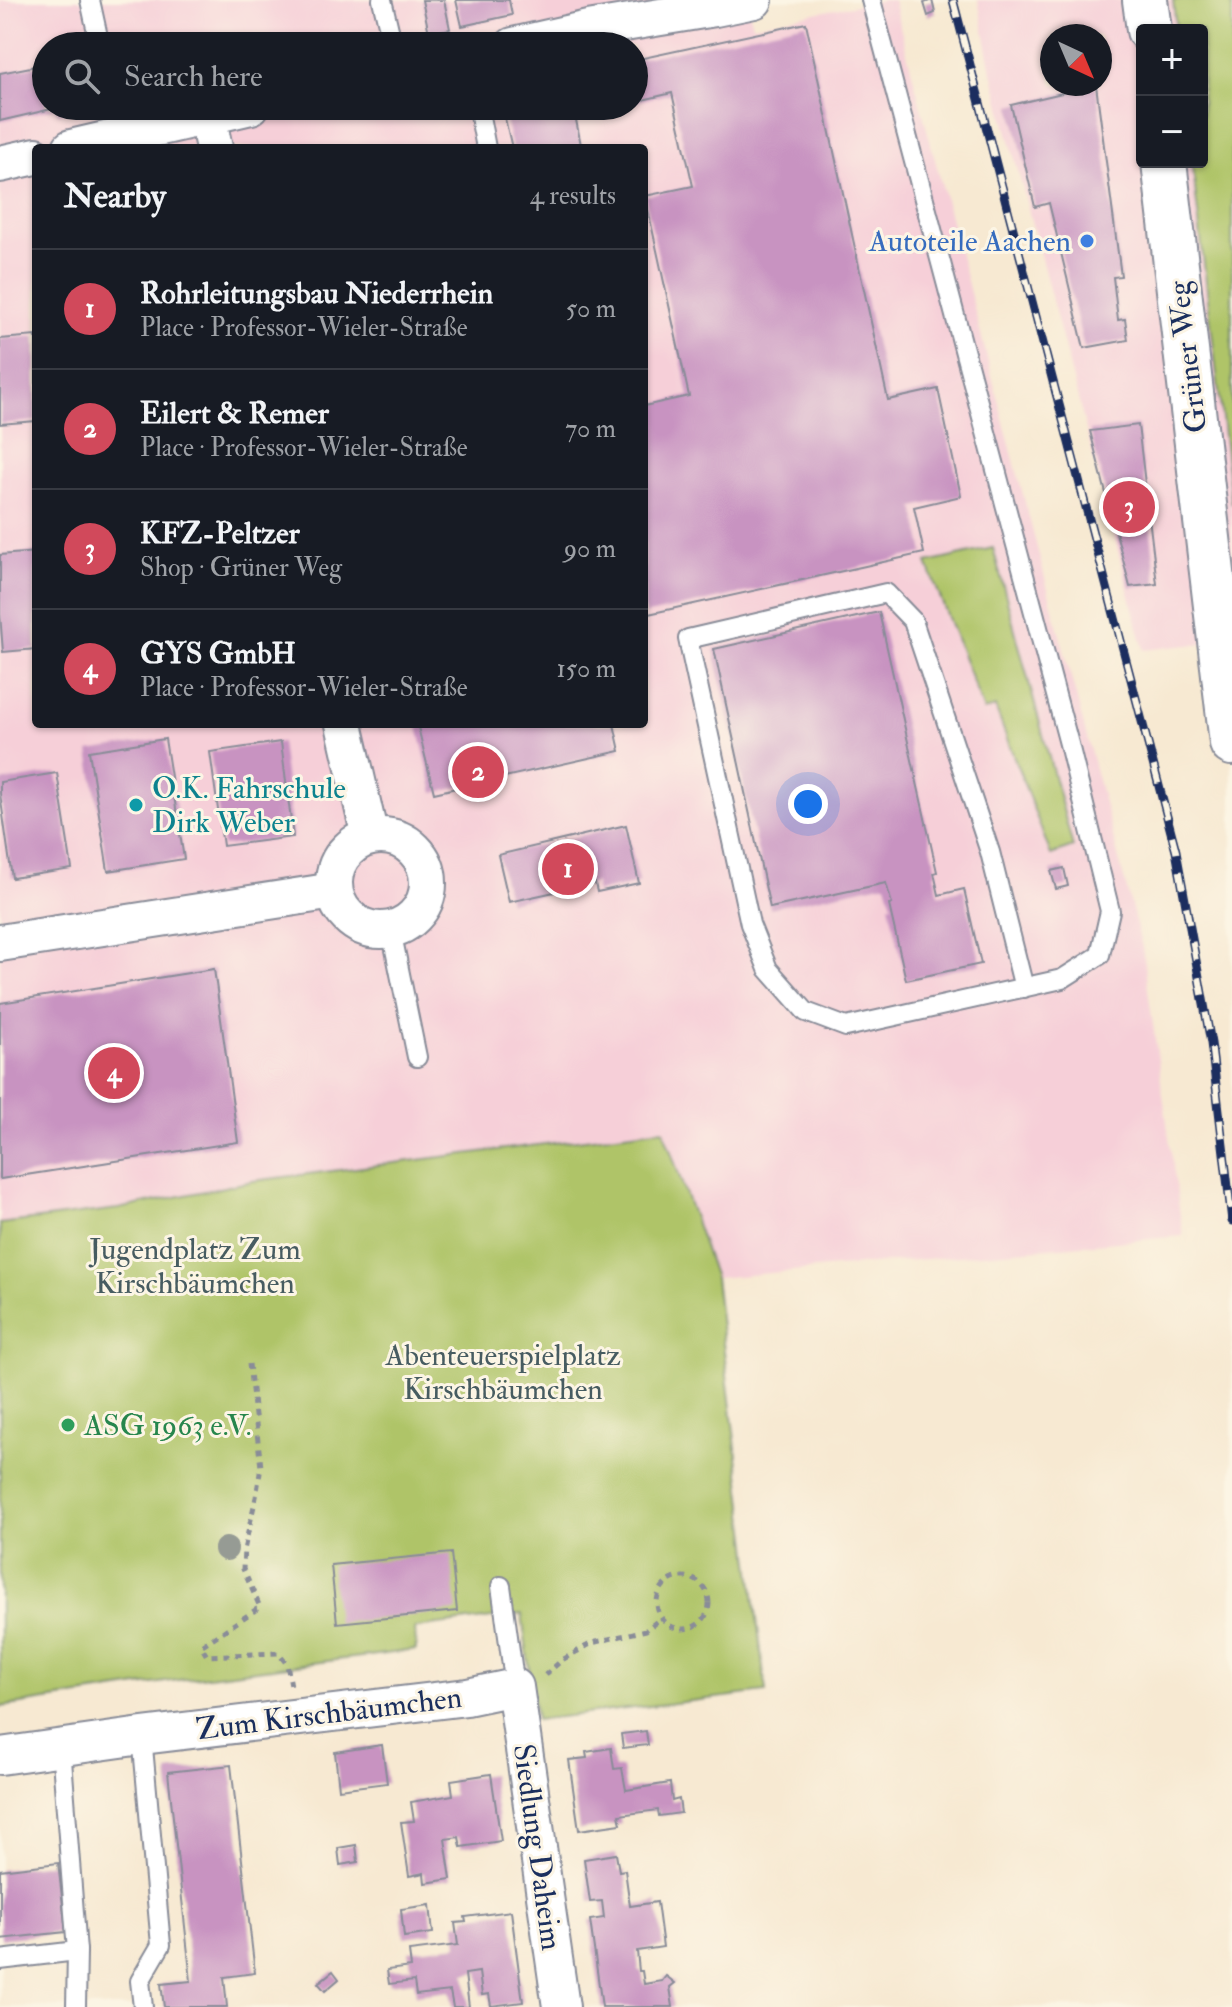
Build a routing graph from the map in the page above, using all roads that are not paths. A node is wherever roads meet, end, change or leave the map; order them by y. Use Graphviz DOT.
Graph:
graph roads {
  1 [pos="90,0"];
  2 [pos="382,0"];
  3 [pos="754,0"];
  4 [pos="871,0"];
  5 [pos="1145,0"];
  6 [pos="714,4"];
  7 [pos="1148,24"];
  8 [pos="97,32"];
  9 [pos="390,32"];
  10 [pos="575,32"];
  11 [pos="229,120"];
  12 [pos="481,120"];
  13 [pos="117,121"];
  14 [pos="211,132"];
  15 [pos="78,144"];
  16 [pos="485,144"];
  17 [pos="32,157"];
  18 [pos="0,164"];
  19 [pos="1165,168"];
  20 [pos="345,728"];
  21 [pos="1232,743"];
  22 [pos="370,837"];
  23 [pos="334,891"];
  24 [pos="391,930"];
  25 [pos="0,943"];
  26 [pos="1024,988"];
  27 [pos="417,1057"];
  28 [pos="501,1586"];
  29 [pos="515,1687"];
  30 [pos="142,1736"];
  31 [pos="61,1747"];
  32 [pos="0,1756"];
  33 [pos="77,1951"];
  34 [pos="0,1960"];
  35 [pos="76,2007"];
  36 [pos="143,2007"];
  37 [pos="561,2007"];
  1 -- 8 [label="lane"];
  2 -- 9 [label="lane"];
  3 -- 6 [label="street"];
  4 -- 26 [label="lane"];
  5 -- 7 [label="street"];
  6 -- 10 [label="street"];
  11 -- 14 [label="street"];
  12 -- 16 [label="lane"];
  13 -- 14 [label="street"];
  13 -- 15 [label="street"];
  17 -- 18 [label="street"];
  19 -- 21 [label="street, Grüner Weg"];
  20 -- 22 [label="street"];
  22 -- 23 [label="street"];
  22 -- 24 [label="street"];
  23 -- 24 [label="street"];
  23 -- 25 [label="street"];
  24 -- 27 [label="lane"];
  26 -- 26 [label="lane"];
  28 -- 29 [label="lane"];
  29 -- 30 [label="street, Zum Kirschbäumchen"];
  29 -- 37 [label="street, Siedlung Daheim"];
  30 -- 31 [label="street, Zum Kirschbäumchen"];
  30 -- 36 [label="lane"];
  31 -- 32 [label="street, Zum Kirschbäumchen"];
  31 -- 33 [label="lane"];
  33 -- 34 [label="lane"];
  33 -- 35 [label="lane"];
}
